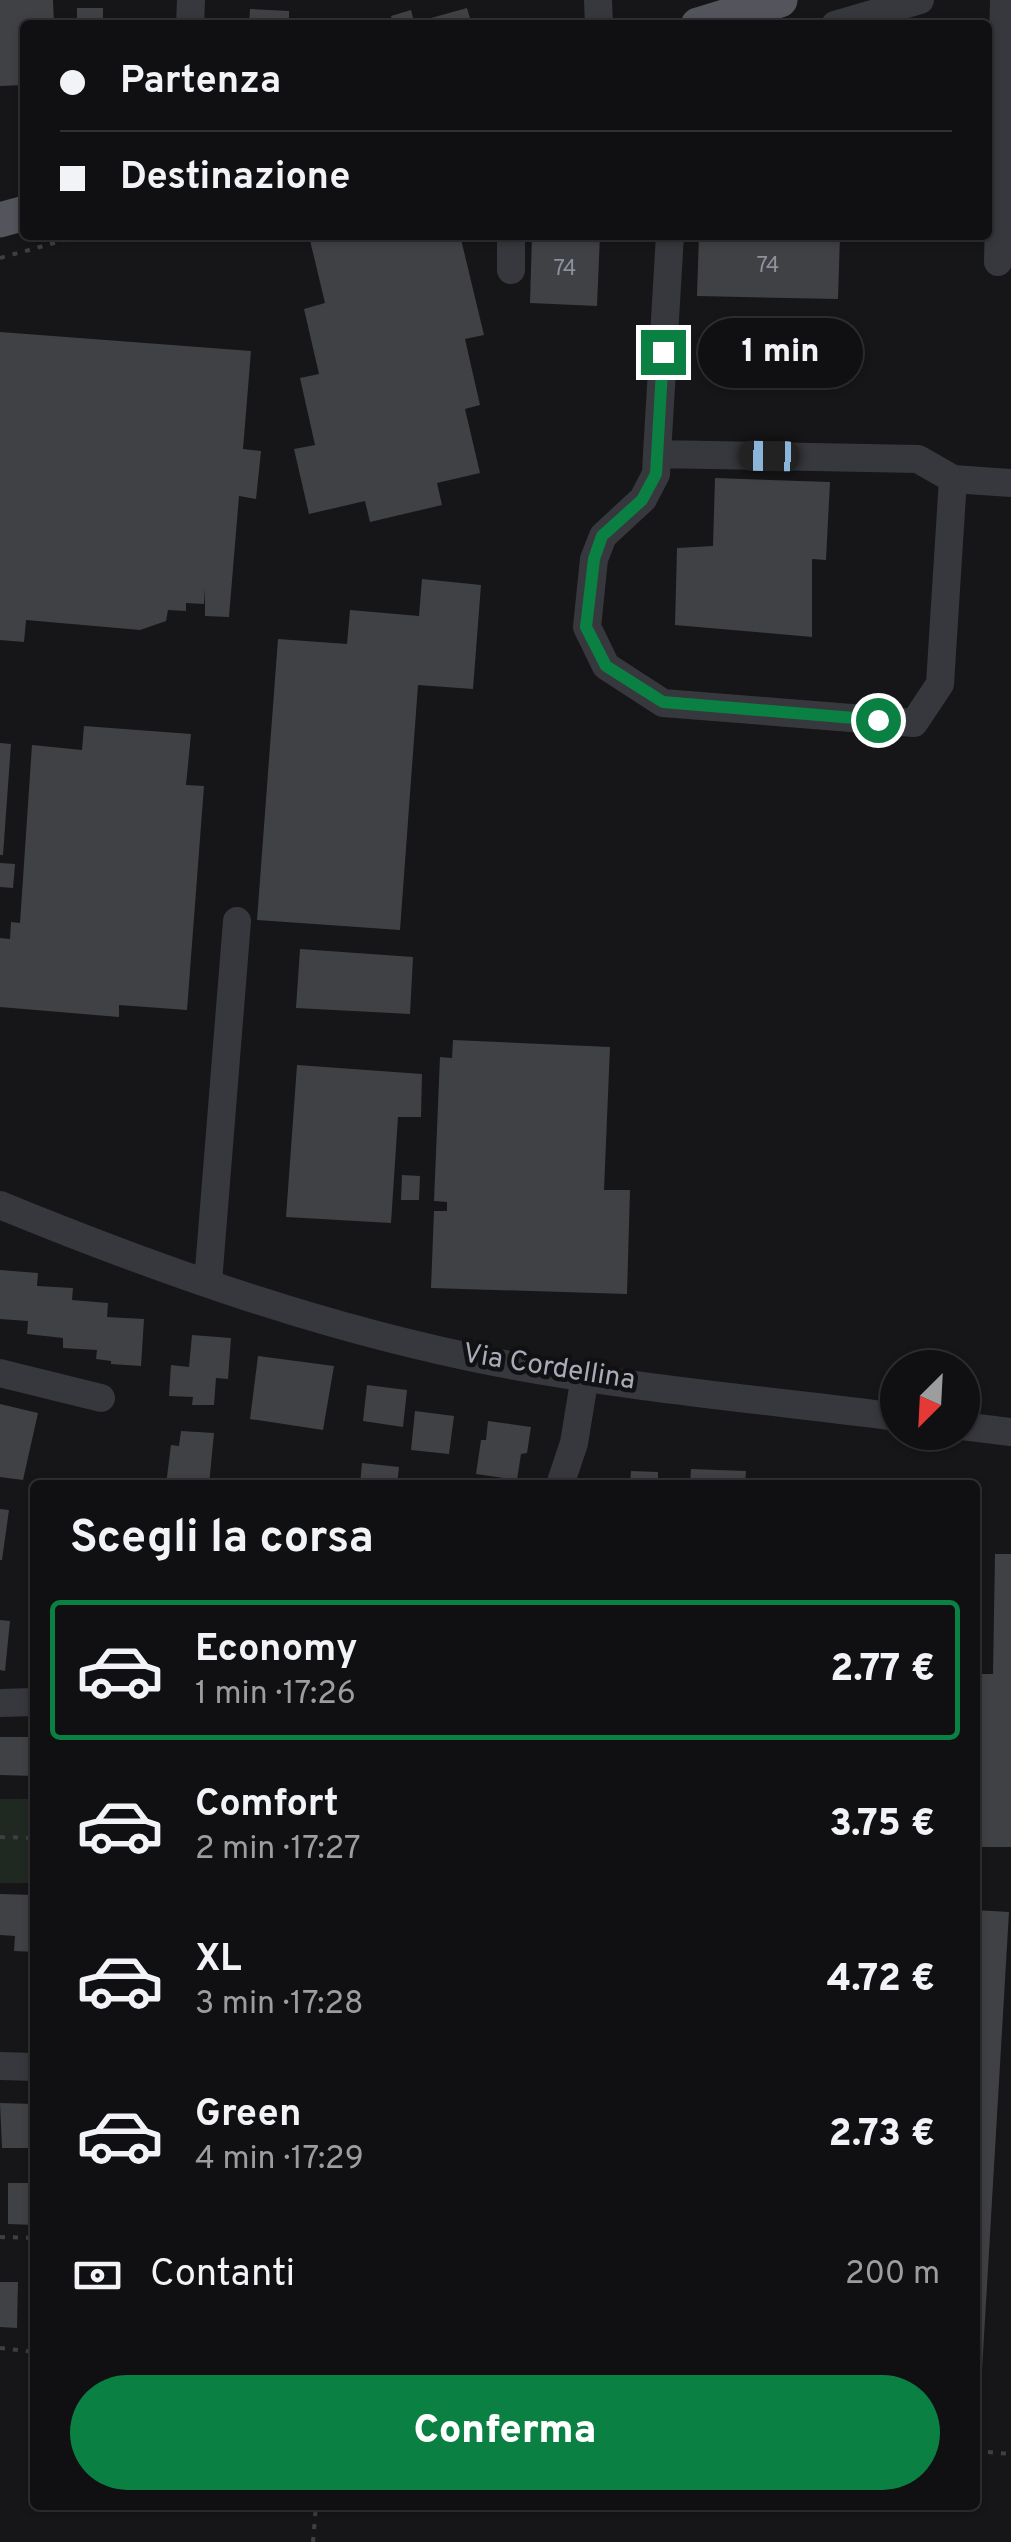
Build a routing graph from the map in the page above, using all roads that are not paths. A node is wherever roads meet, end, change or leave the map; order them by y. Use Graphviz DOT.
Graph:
graph roads {
  1 [pos="780,0"];
  2 [pos="920,0"];
  3 [pos="1004,0"];
  4 [pos="714,20"];
  5 [pos="852,20"];
  6 [pos="511,240"];
  7 [pos="670,240"];
  8 [pos="998,262"];
  9 [pos="511,270"];
  10 [pos="657,454"];
  11 [pos="952,479"];
  12 [pos="1011,483"];
  13 [pos="237,921"];
  14 [pos="0,1206"];
  15 [pos="208,1282"];
  16 [pos="0,1373"];
  17 [pos="585,1376"];
  18 [pos="102,1398"];
  19 [pos="880,1415"];
  20 [pos="980,1428"];
  21 [pos="1011,1432"];
  22 [pos="562,1480"];
  23 [pos="30,1702"];
  24 [pos="0,1703"];
  25 [pos="0,2066"];
  26 [pos="30,2066"];
  1 -- 4 [label="main road"];
  2 -- 5 [label="street"];
  3 -- 8 [label="street"];
  6 -- 9 [label="street"];
  7 -- 10 [label="street"];
  10 -- 11 [label="street"];
  10 -- 11 [label="street"];
  11 -- 12 [label="street"];
  13 -- 15 [label="street"];
  14 -- 15 [label="street, Via Cordellina"];
  15 -- 17 [label="street, Via Cordellina"];
  16 -- 18 [label="street"];
  17 -- 19 [label="street, Via Cordellina"];
  17 -- 22 [label="street"];
  20 -- 21 [label="street"];
  23 -- 24 [label="street"];
  25 -- 26 [label="street"];
}
